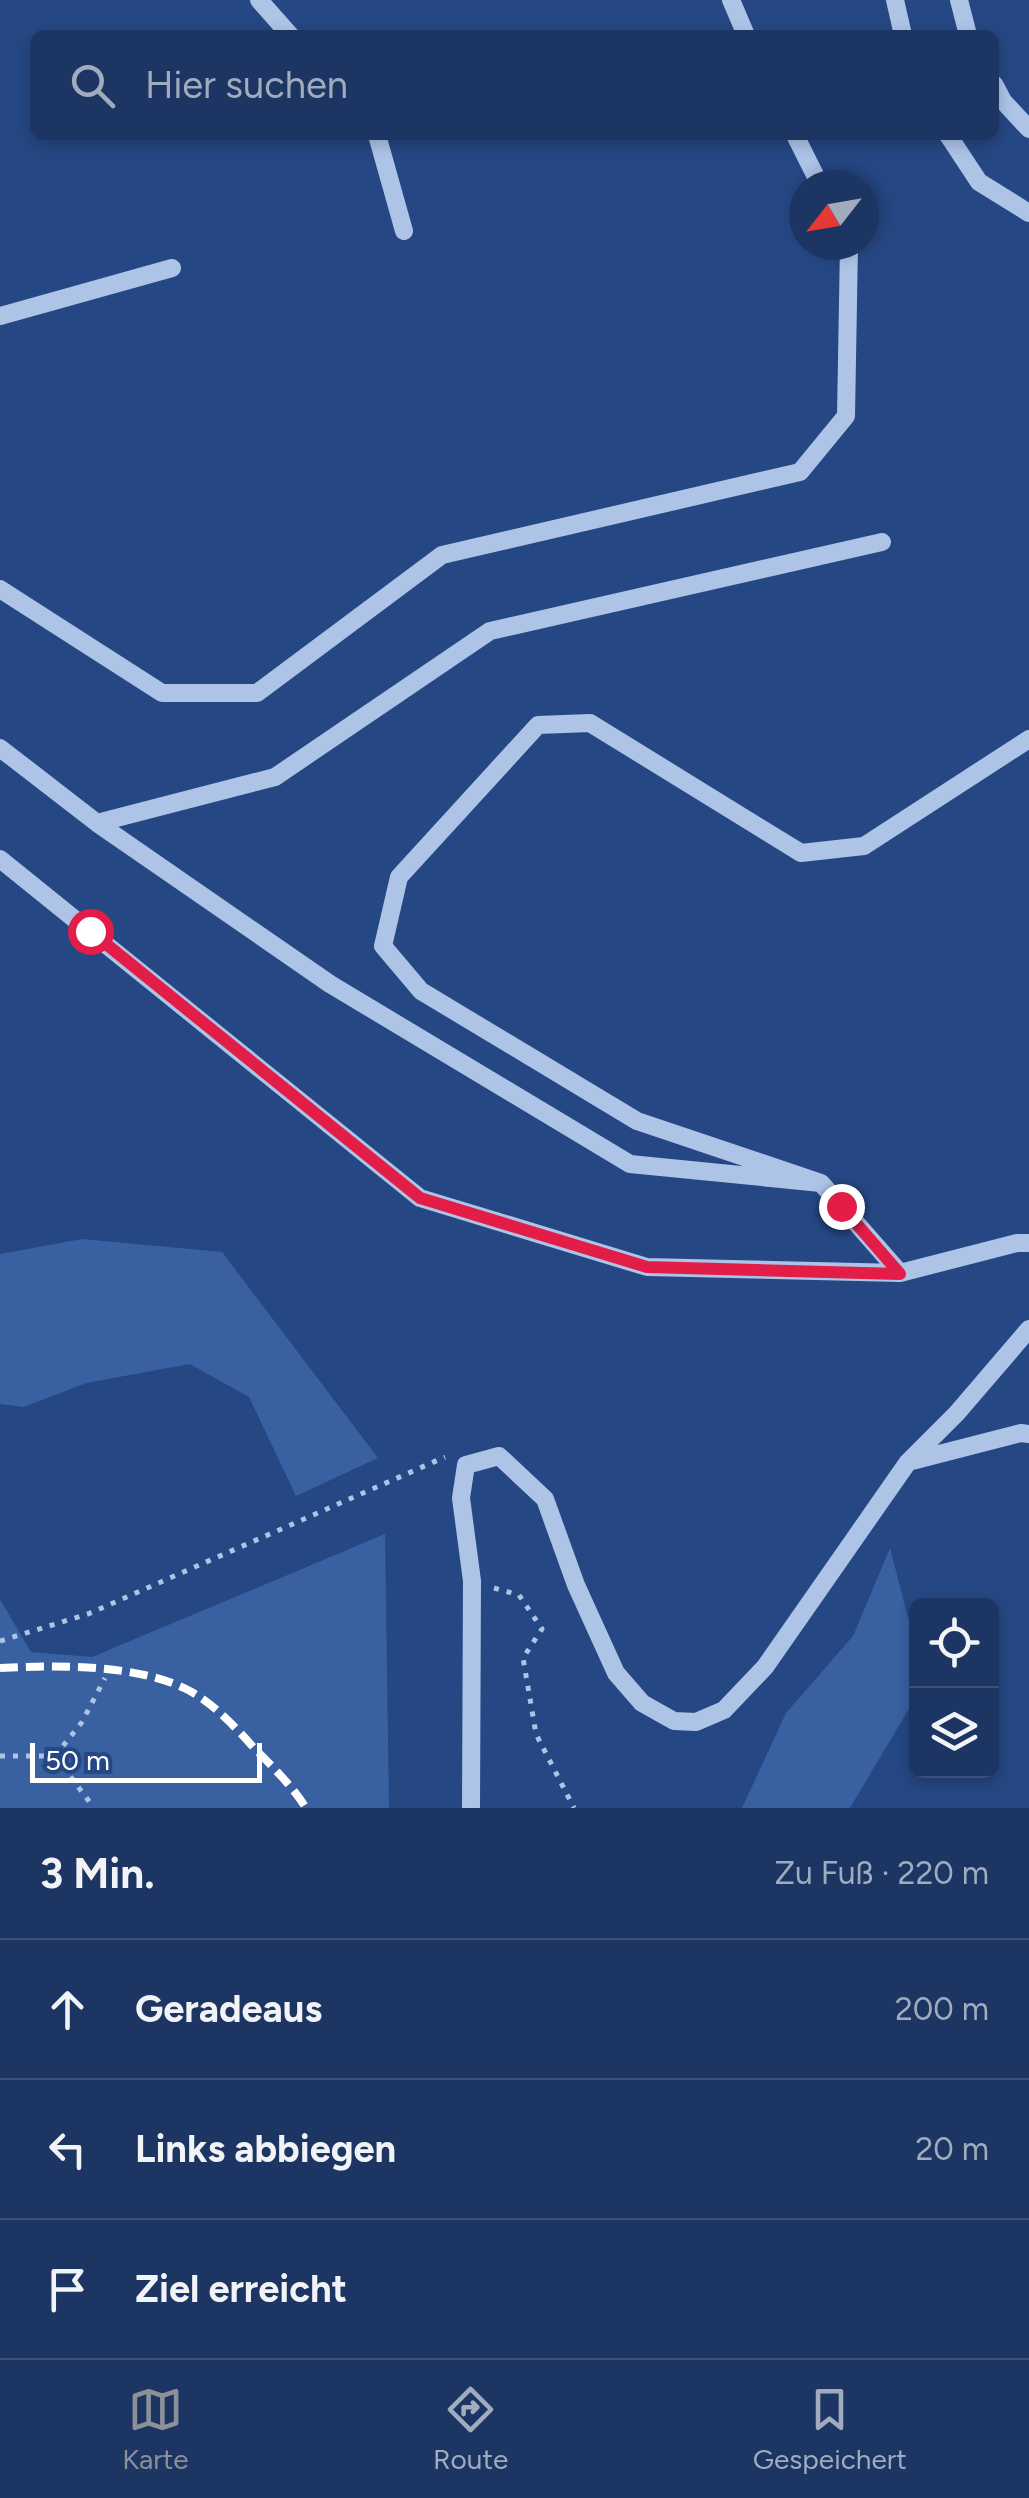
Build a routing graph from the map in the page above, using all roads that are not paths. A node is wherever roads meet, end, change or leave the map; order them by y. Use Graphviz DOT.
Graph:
graph roads {
  1 [pos="259,0"];
  2 [pos="730,0"];
  3 [pos="895,0"];
  4 [pos="959,0"];
  5 [pos="286,30"];
  6 [pos="744,30"];
  7 [pos="903,30"];
  8 [pos="967,30"];
  9 [pos="999,93"];
  10 [pos="1029,130"];
  11 [pos="379,140"];
  12 [pos="798,140"];
  13 [pos="951,140"];
  14 [pos="813,170"];
  15 [pos="1029,213"];
  16 [pos="404,232"];
  17 [pos="849,260"];
  18 [pos="172,268"];
  19 [pos="0,316"];
  20 [pos="882,542"];
  21 [pos="0,589"];
  22 [pos="1029,739"];
  23 [pos="0,748"];
  24 [pos="97,824"];
  25 [pos="0,858"];
  26 [pos="821,1183"];
  27 [pos="1025,1240"];
  28 [pos="900,1274"];
  29 [pos="1029,1329"];
  30 [pos="1029,1434"];
  31 [pos="908,1462"];
  32 [pos="471,1808"];
  1 -- 5 [label="lane"];
  2 -- 6 [label="lane"];
  3 -- 7 [label="lane"];
  4 -- 8 [label="lane"];
  9 -- 10 [label="lane"];
  11 -- 16 [label="lane"];
  12 -- 14 [label="lane"];
  13 -- 15 [label="lane"];
  17 -- 21 [label="lane"];
  18 -- 19 [label="lane"];
  20 -- 24 [label="lane"];
  22 -- 26 [label="lane"];
  23 -- 24 [label="lane"];
  24 -- 26 [label="lane"];
  25 -- 28 [label="lane"];
  26 -- 28 [label="lane"];
  27 -- 28 [label="lane"];
  29 -- 31 [label="lane"];
  30 -- 31 [label="lane"];
  31 -- 32 [label="lane"];
}
